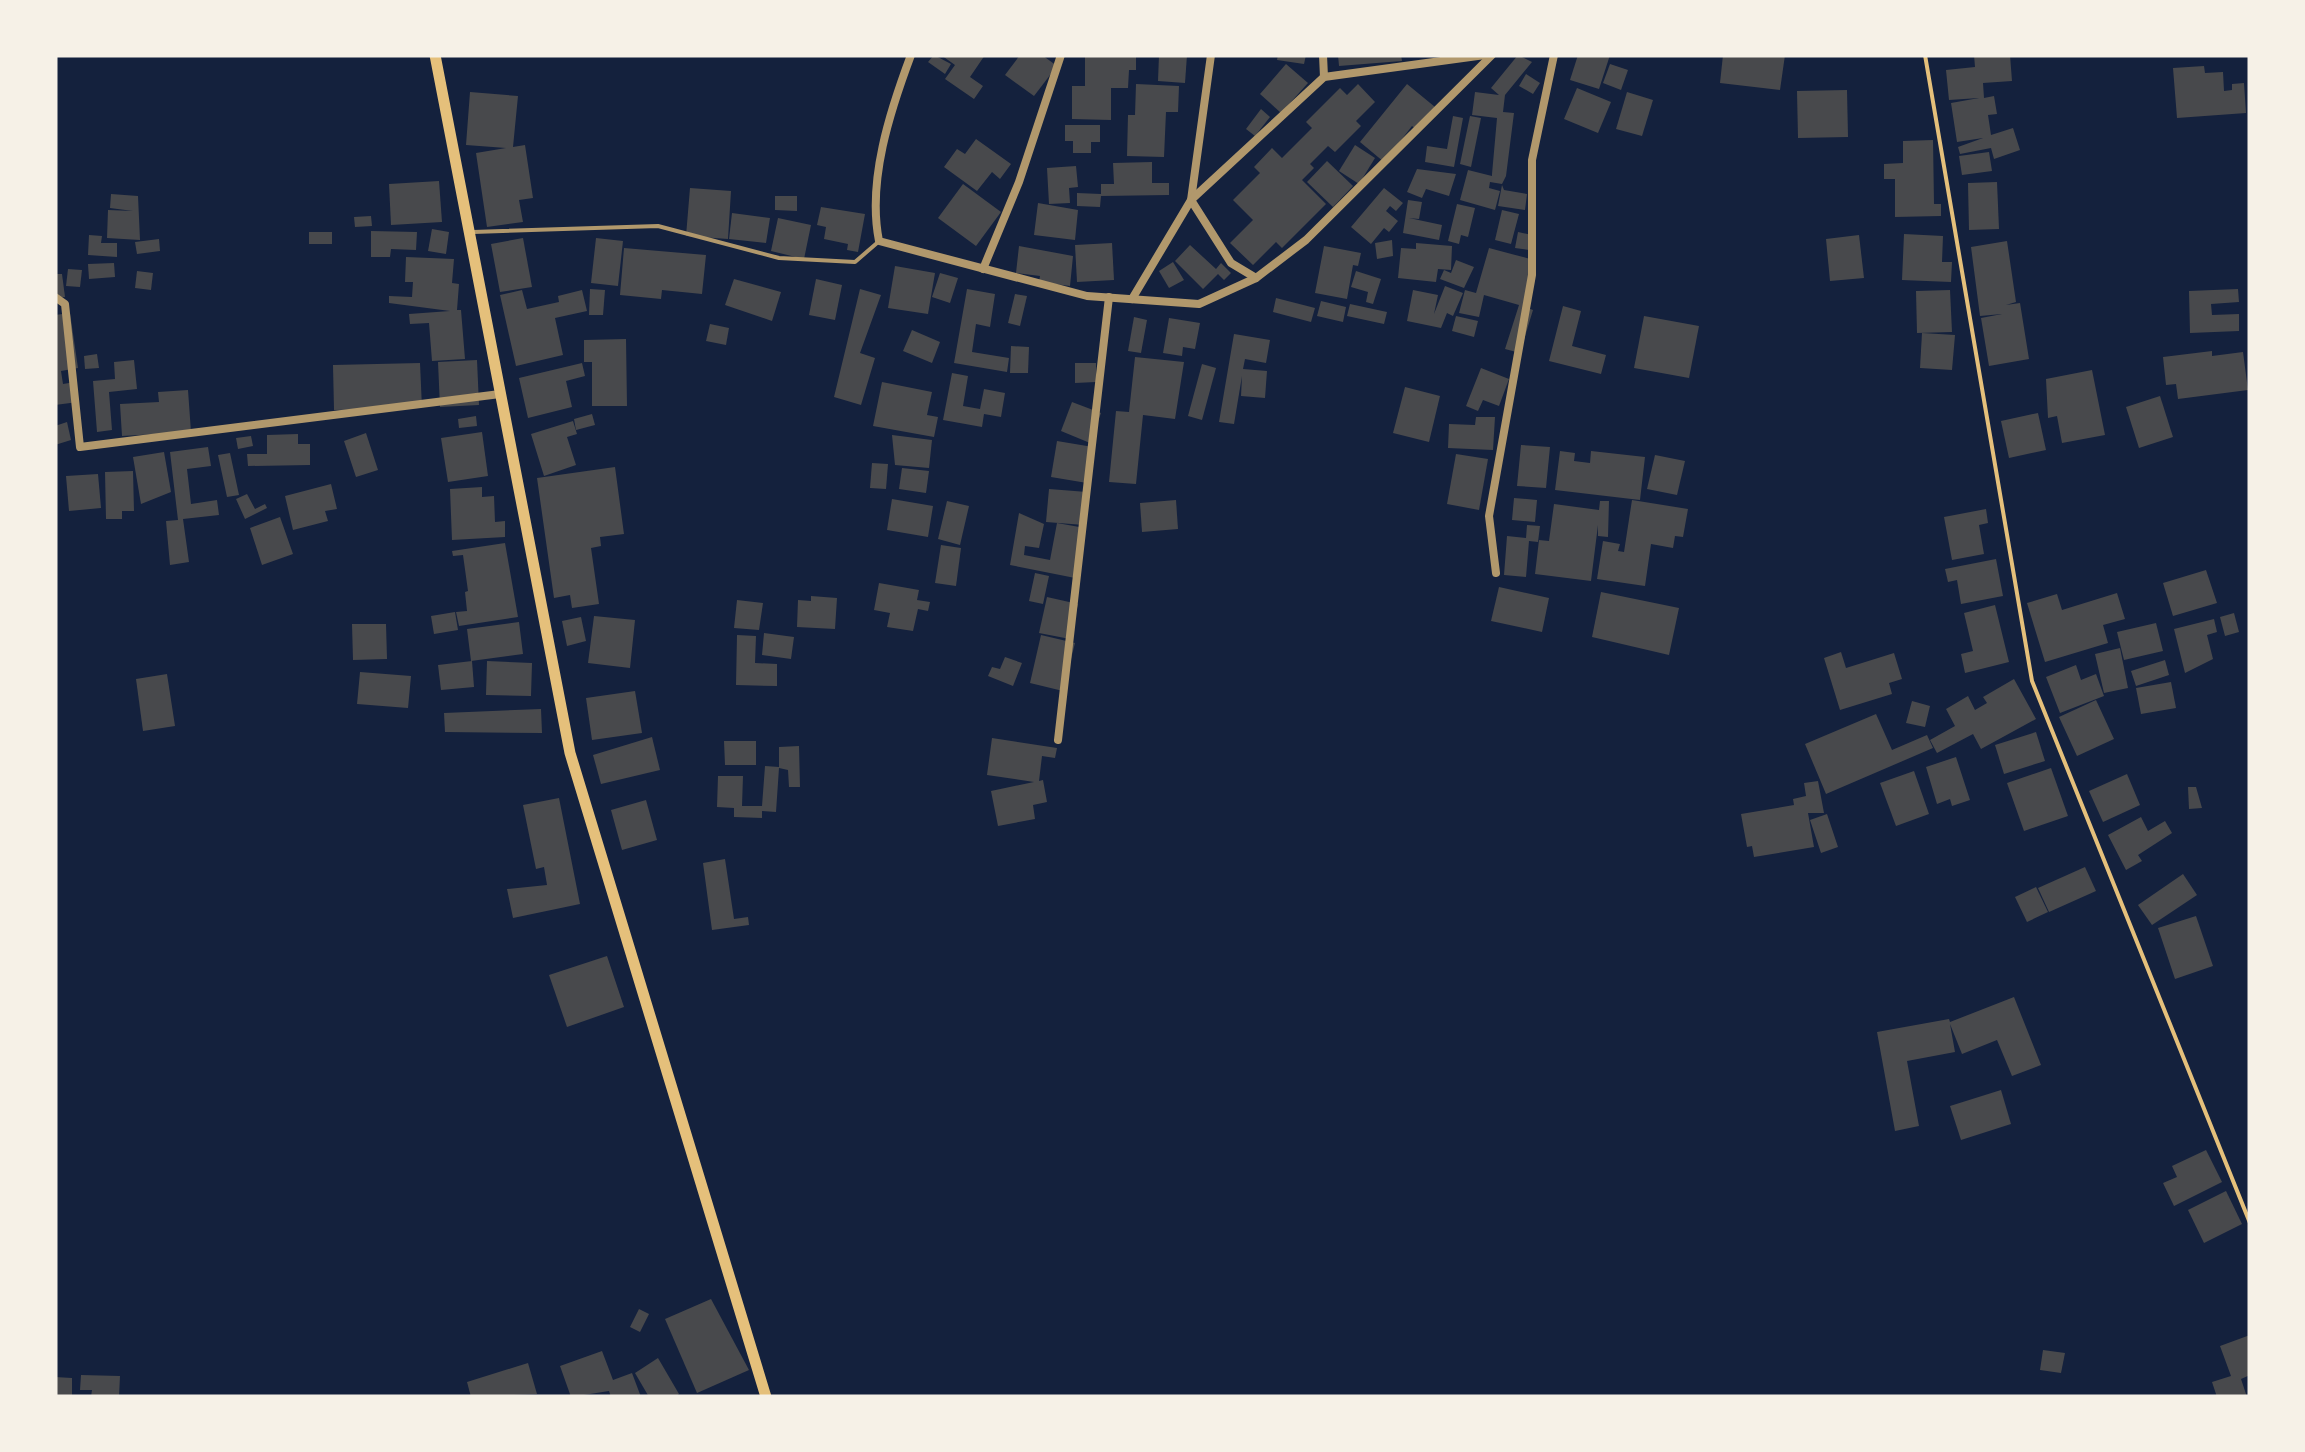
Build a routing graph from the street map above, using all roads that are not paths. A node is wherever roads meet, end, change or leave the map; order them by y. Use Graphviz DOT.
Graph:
graph roads {
  1 [pos="434,55"];
  2 [pos="912,55"];
  3 [pos="1061,55"];
  4 [pos="1211,55"];
  5 [pos="1323,55"];
  6 [pos="1489,55"];
  7 [pos="1554,55"];
  8 [pos="1324,77"];
  9 [pos="1191,200"];
  10 [pos="469,232"];
  11 [pos="879,241"];
  12 [pos="983,269"];
  13 [pos="1256,278"];
  14 [pos="55,296"];
  15 [pos="1109,297"];
  16 [pos="1132,299"];
  17 [pos="500,394"];
  18 [pos="1496,574"];
  19 [pos="1058,740"];
  20 [pos="766,1397"];
  1 -- 10 [label="main road"];
  2 -- 11 [label="street"];
  3 -- 12 [label="street"];
  4 -- 9 [label="street"];
  5 -- 8 [label="street"];
  6 -- 8 [label="street"];
  6 -- 13 [label="street"];
  7 -- 18 [label="street"];
  8 -- 9 [label="street"];
  9 -- 13 [label="street"];
  9 -- 16 [label="street"];
  10 -- 11 [label="lane"];
  10 -- 17 [label="main road"];
  11 -- 12 [label="street"];
  12 -- 15 [label="street"];
  13 -- 16 [label="street"];
  14 -- 17 [label="street"];
  15 -- 16 [label="street"];
  15 -- 19 [label="street"];
  17 -- 20 [label="main road"];
}
